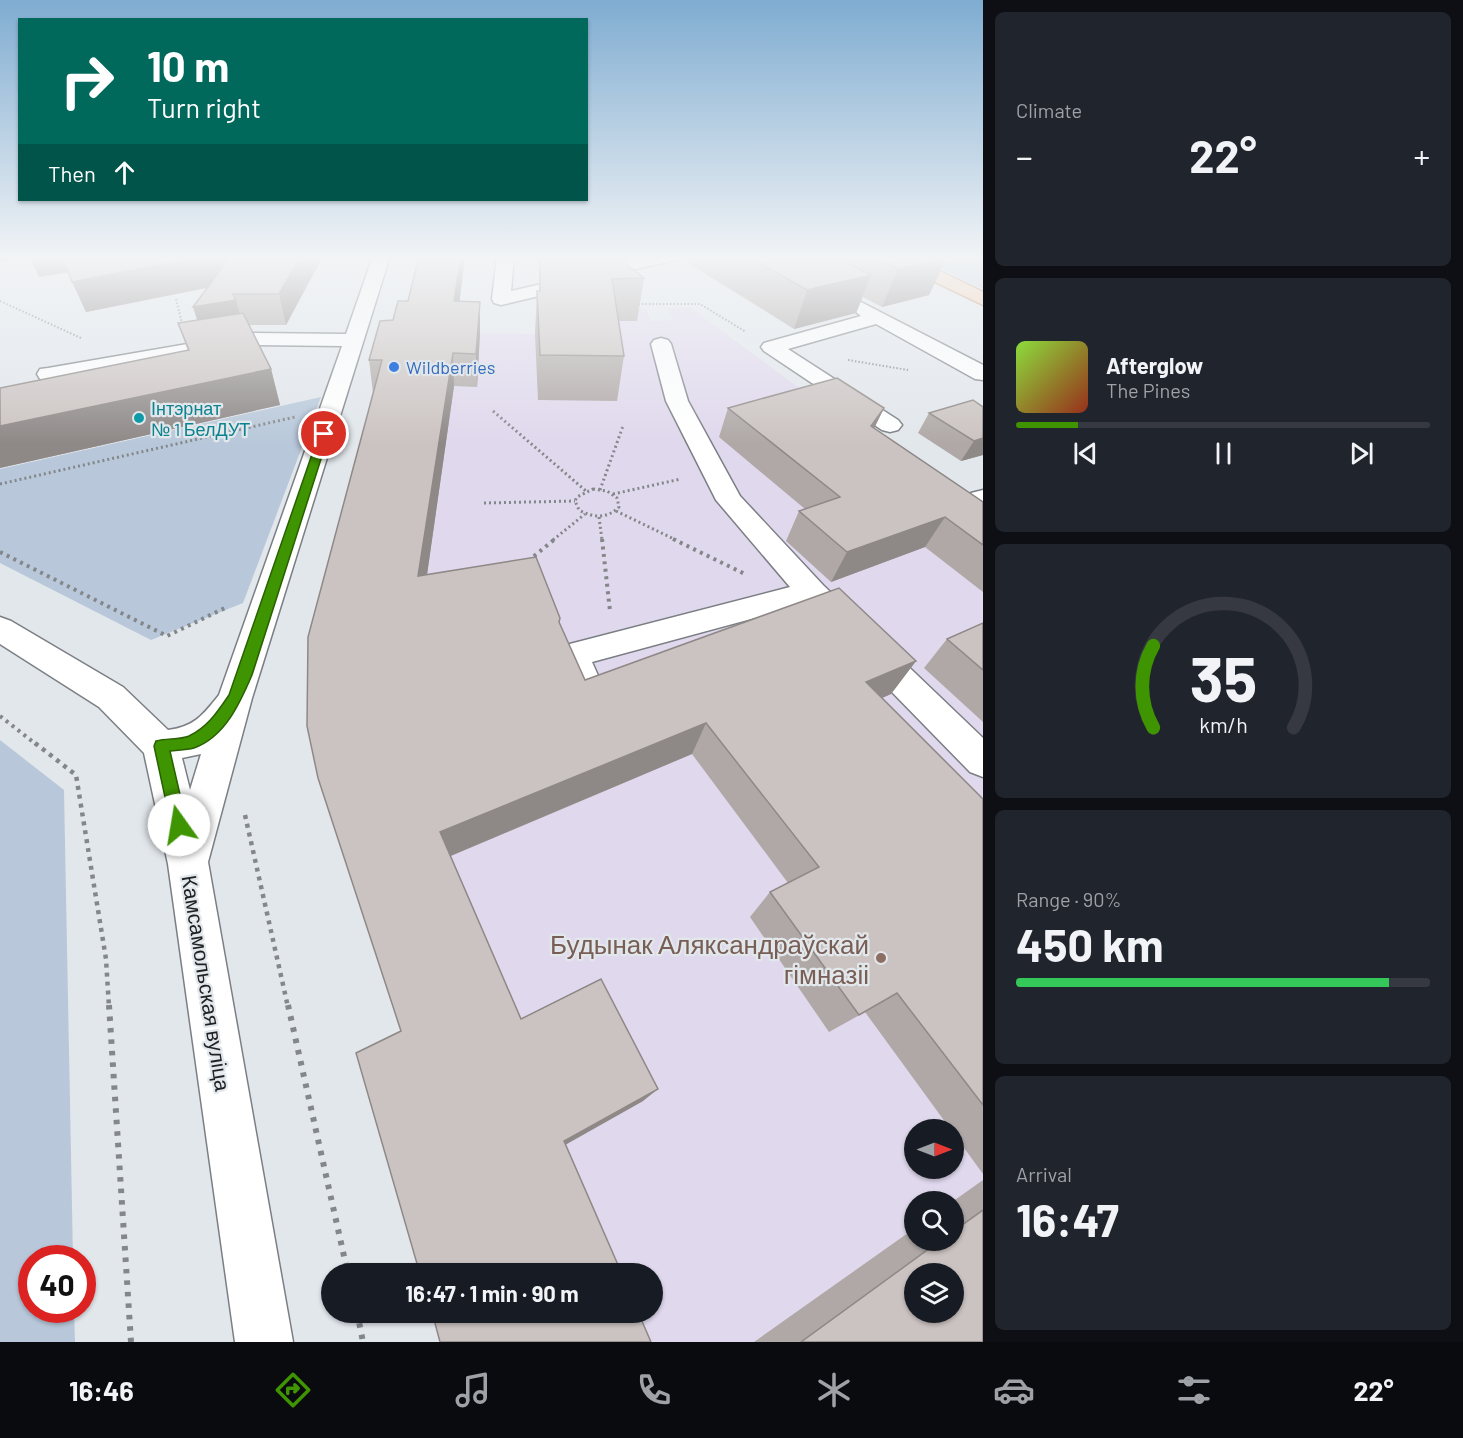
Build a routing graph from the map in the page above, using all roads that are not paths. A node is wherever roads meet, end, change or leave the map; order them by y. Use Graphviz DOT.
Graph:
graph roads {
  1 [pos="362,319"];
  2 [pos="872,319"];
  3 [pos="881,319"];
  4 [pos="355,340"];
  5 [pos="661,344"];
  6 [pos="48,374"];
  7 [pos="983,374"];
  8 [pos="890,425"];
  9 [pos="802,594"];
  10 [pos="0,629"];
  11 [pos="587,689"];
  12 [pos="235,698"];
  13 [pos="161,746"];
  14 [pos="983,761"];
  15 [pos="188,864"];
  16 [pos="264,1342"];
  1 -- 4 [label="street, Камсамольская вуліца"];
  2 -- 8 [label="street"];
  3 -- 7 [label="street"];
  4 -- 6 [label="street"];
  4 -- 12 [label="street, Камсамольская вуліца"];
  5 -- 9 [label="street"];
  9 -- 11 [label="street"];
  9 -- 14 [label="street"];
  10 -- 13 [label="street"];
  12 -- 13 [label="street"];
  12 -- 15 [label="street, Камсамольская вуліца"];
  13 -- 15 [label="street"];
  15 -- 16 [label="street, Камсамольская вуліца"];
}
